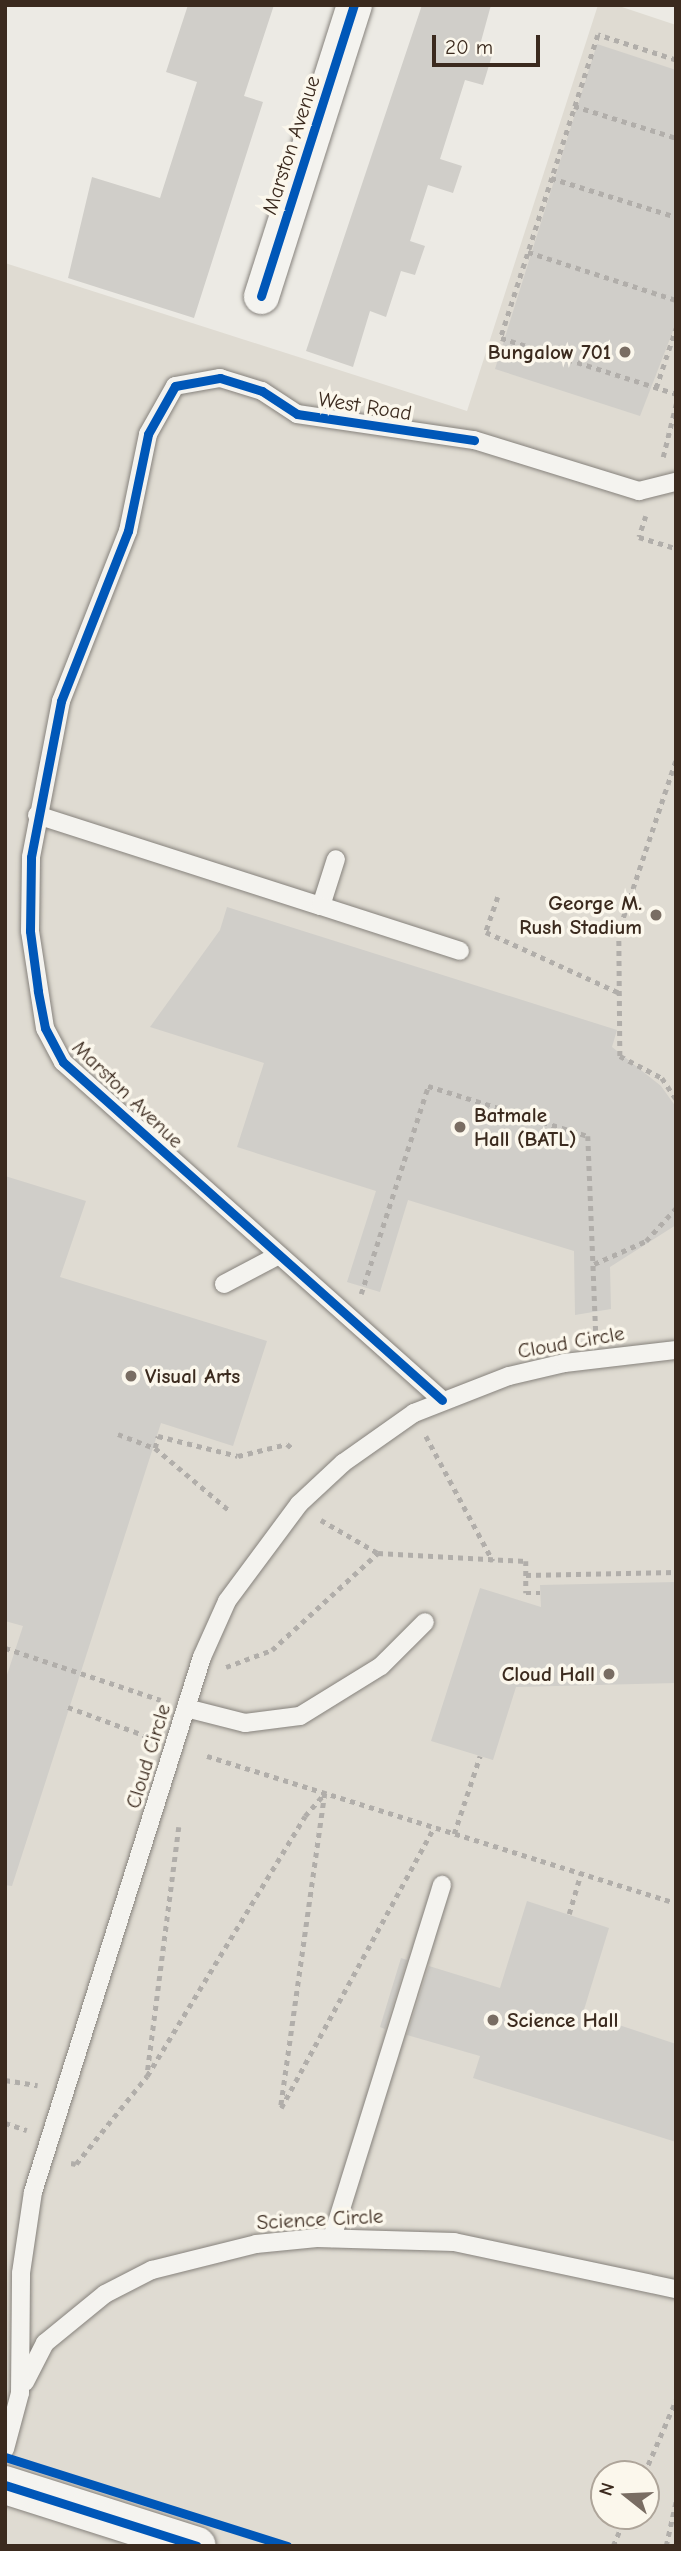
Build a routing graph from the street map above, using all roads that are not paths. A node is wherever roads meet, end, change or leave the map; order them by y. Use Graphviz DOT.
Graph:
graph roads {
  1 [pos="354,5"];
  2 [pos="261,296"];
  3 [pos="174,386"];
  4 [pos="676,482"];
  5 [pos="37,815"];
  6 [pos="336,859"];
  7 [pos="321,906"];
  8 [pos="460,951"];
  9 [pos="277,1256"];
  10 [pos="224,1284"];
  11 [pos="676,1350"];
  12 [pos="442,1400"];
  13 [pos="425,1622"];
  14 [pos="186,1708"];
  15 [pos="442,1885"];
  16 [pos="332,2238"];
  17 [pos="676,2288"];
  18 [pos="20,2393"];
  19 [pos="5,2449"];
  20 [pos="5,2485"];
  21 [pos="197,2546"];
  1 -- 2 [label="street, Marston Avenue"];
  3 -- 4 [label="lane, West Road"];
  3 -- 5 [label="lane, Marston Avenue"];
  5 -- 7 [label="lane"];
  5 -- 9 [label="lane, Marston Avenue"];
  6 -- 7 [label="lane"];
  7 -- 8 [label="lane"];
  9 -- 10 [label="lane"];
  9 -- 12 [label="lane, Marston Avenue"];
  11 -- 12 [label="lane, Cloud Circle"];
  12 -- 14 [label="lane, Cloud Circle"];
  13 -- 14 [label="lane"];
  14 -- 18 [label="lane, Cloud Circle"];
  15 -- 16 [label="lane"];
  16 -- 17 [label="lane, Science Circle"];
  16 -- 18 [label="lane, Science Circle"];
  18 -- 19 [label="lane, Cloud Circle"];
  20 -- 21 [label="street"];
}
